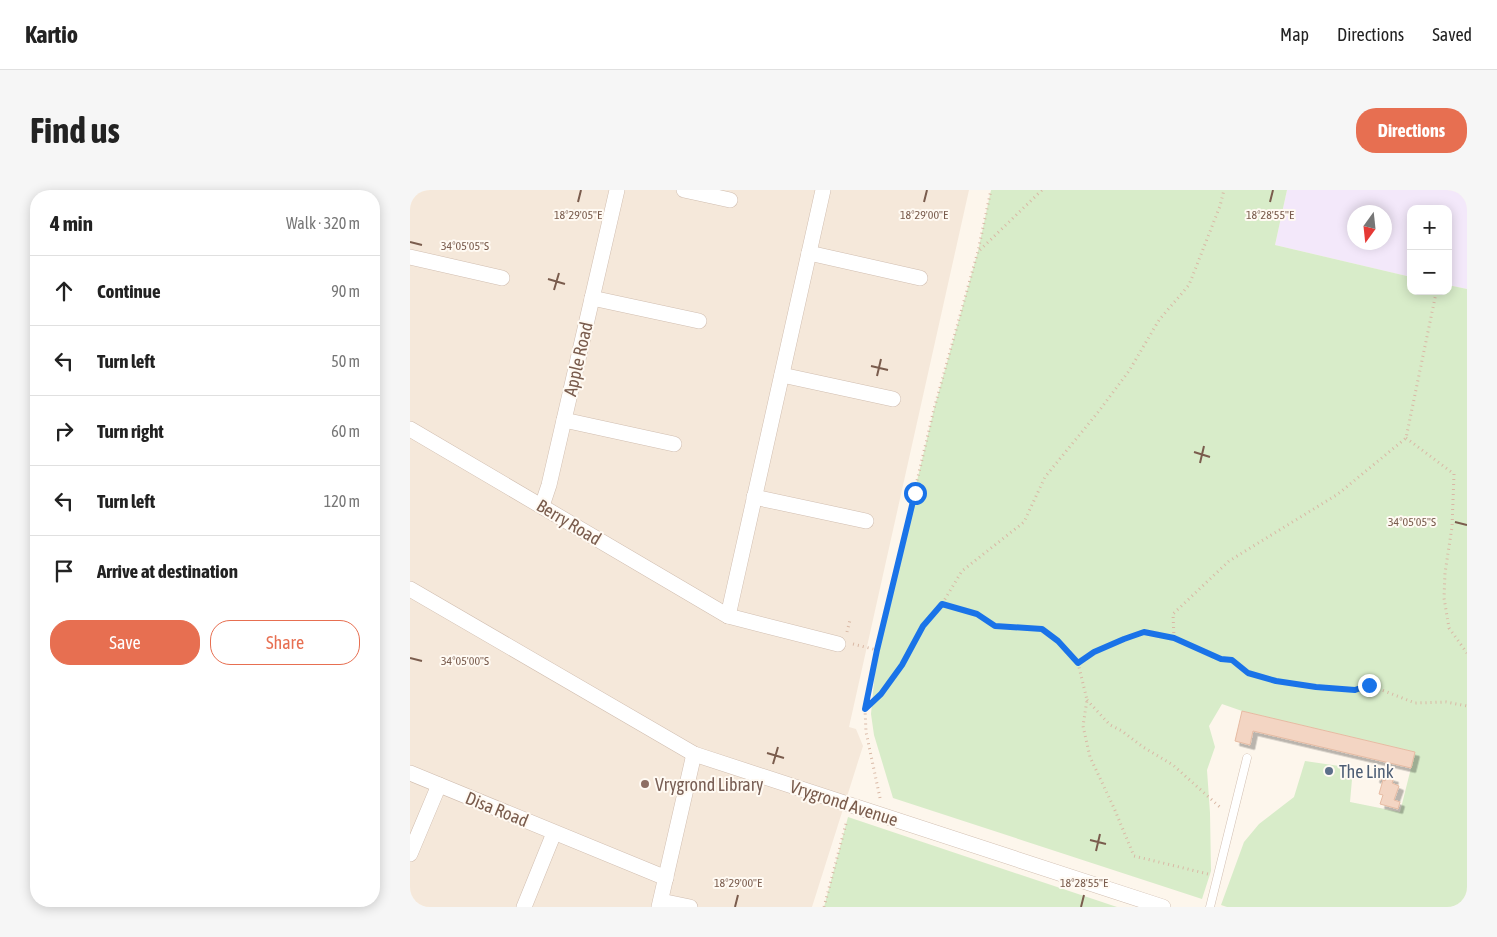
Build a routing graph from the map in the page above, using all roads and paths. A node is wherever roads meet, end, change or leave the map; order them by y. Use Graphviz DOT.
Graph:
graph roads {
  1 [pos="617,190"];
  2 [pos="684,190"];
  3 [pos="823,190"];
  4 [pos="991,190"];
  5 [pos="1042,190"];
  6 [pos="1224,190"];
  7 [pos="730,200"];
  8 [pos="978,251"];
  9 [pos="809,253"];
  10 [pos="410,257"];
  11 [pos="502,278"];
  12 [pos="920,278"];
  13 [pos="1436,295"];
  14 [pos="592,298"];
  15 [pos="699,321"];
  16 [pos="782,374"];
  17 [pos="892,399"];
  18 [pos="564,420"];
  19 [pos="410,430"];
  20 [pos="1406,438"];
  21 [pos="674,444"];
  22 [pos="754,497"];
  23 [pos="542,506"];
  24 [pos="866,521"];
  25 [pos="410,589"];
  26 [pos="942,604"];
  27 [pos="728,616"];
  28 [pos="850,620"];
  29 [pos="1174,638"];
  30 [pos="843,640"];
  31 [pos="877,650"];
  32 [pos="1467,653"];
  33 [pos="1078,663"];
  34 [pos="1087,700"];
  35 [pos="1467,706"];
  36 [pos="865,709"];
  37 [pos="694,754"];
  38 [pos="1246,758"];
  39 [pos="410,773"];
  40 [pos="439,785"];
  41 [pos="880,799"];
  42 [pos="848,817"];
  43 [pos="1232,818"];
  44 [pos="554,832"];
  45 [pos="410,854"];
  46 [pos="1218,877"];
  47 [pos="666,878"];
  48 [pos="660,904"];
  49 [pos="524,907"];
  50 [pos="690,907"];
  51 [pos="824,907"];
  52 [pos="1163,907"];
  53 [pos="1210,907"];
  1 -- 14 [label="street, Apple Road"];
  2 -- 7 [label="street"];
  3 -- 9 [label="street"];
  4 -- 8 [label="path"];
  5 -- 8 [label="path"];
  6 -- 26 [label="path"];
  8 -- 31 [label="path"];
  9 -- 12 [label="street"];
  9 -- 16 [label="street"];
  10 -- 11 [label="street"];
  13 -- 20 [label="path"];
  14 -- 15 [label="street, Apple Road"];
  14 -- 18 [label="street, Apple Road"];
  16 -- 17 [label="street"];
  16 -- 22 [label="street"];
  18 -- 21 [label="street, Apple Road"];
  18 -- 23 [label="street, Apple Road"];
  19 -- 23 [label="street, Berry Road"];
  20 -- 29 [label="path"];
  20 -- 32 [label="path"];
  22 -- 24 [label="street"];
  22 -- 27 [label="street"];
  23 -- 27 [label="street, Berry Road"];
  25 -- 37 [label="street, Vrygrond Avenue"];
  26 -- 33 [label="path"];
  26 -- 36 [label="path"];
  27 -- 30 [label="street, Berry Road"];
  28 -- 30 [label="path"];
  29 -- 33 [label="path"];
  29 -- 35 [label="path"];
  30 -- 31 [label="path"];
  31 -- 36 [label="path"];
  33 -- 34 [label="path"];
  34 -- 43 [label="path"];
  34 -- 46 [label="path"];
  36 -- 41 [label="path"];
  37 -- 47 [label="street"];
  37 -- 52 [label="street, Vrygrond Avenue"];
  38 -- 43 [label="lane"];
  39 -- 40 [label="street, Disa Road"];
  40 -- 44 [label="street, Disa Road"];
  40 -- 45 [label="street"];
  42 -- 51 [label="path"];
  43 -- 46 [label="lane"];
  44 -- 47 [label="street, Disa Road"];
  44 -- 49 [label="street"];
  46 -- 53 [label="lane"];
  47 -- 48 [label="street"];
  48 -- 50 [label="street"];
}
